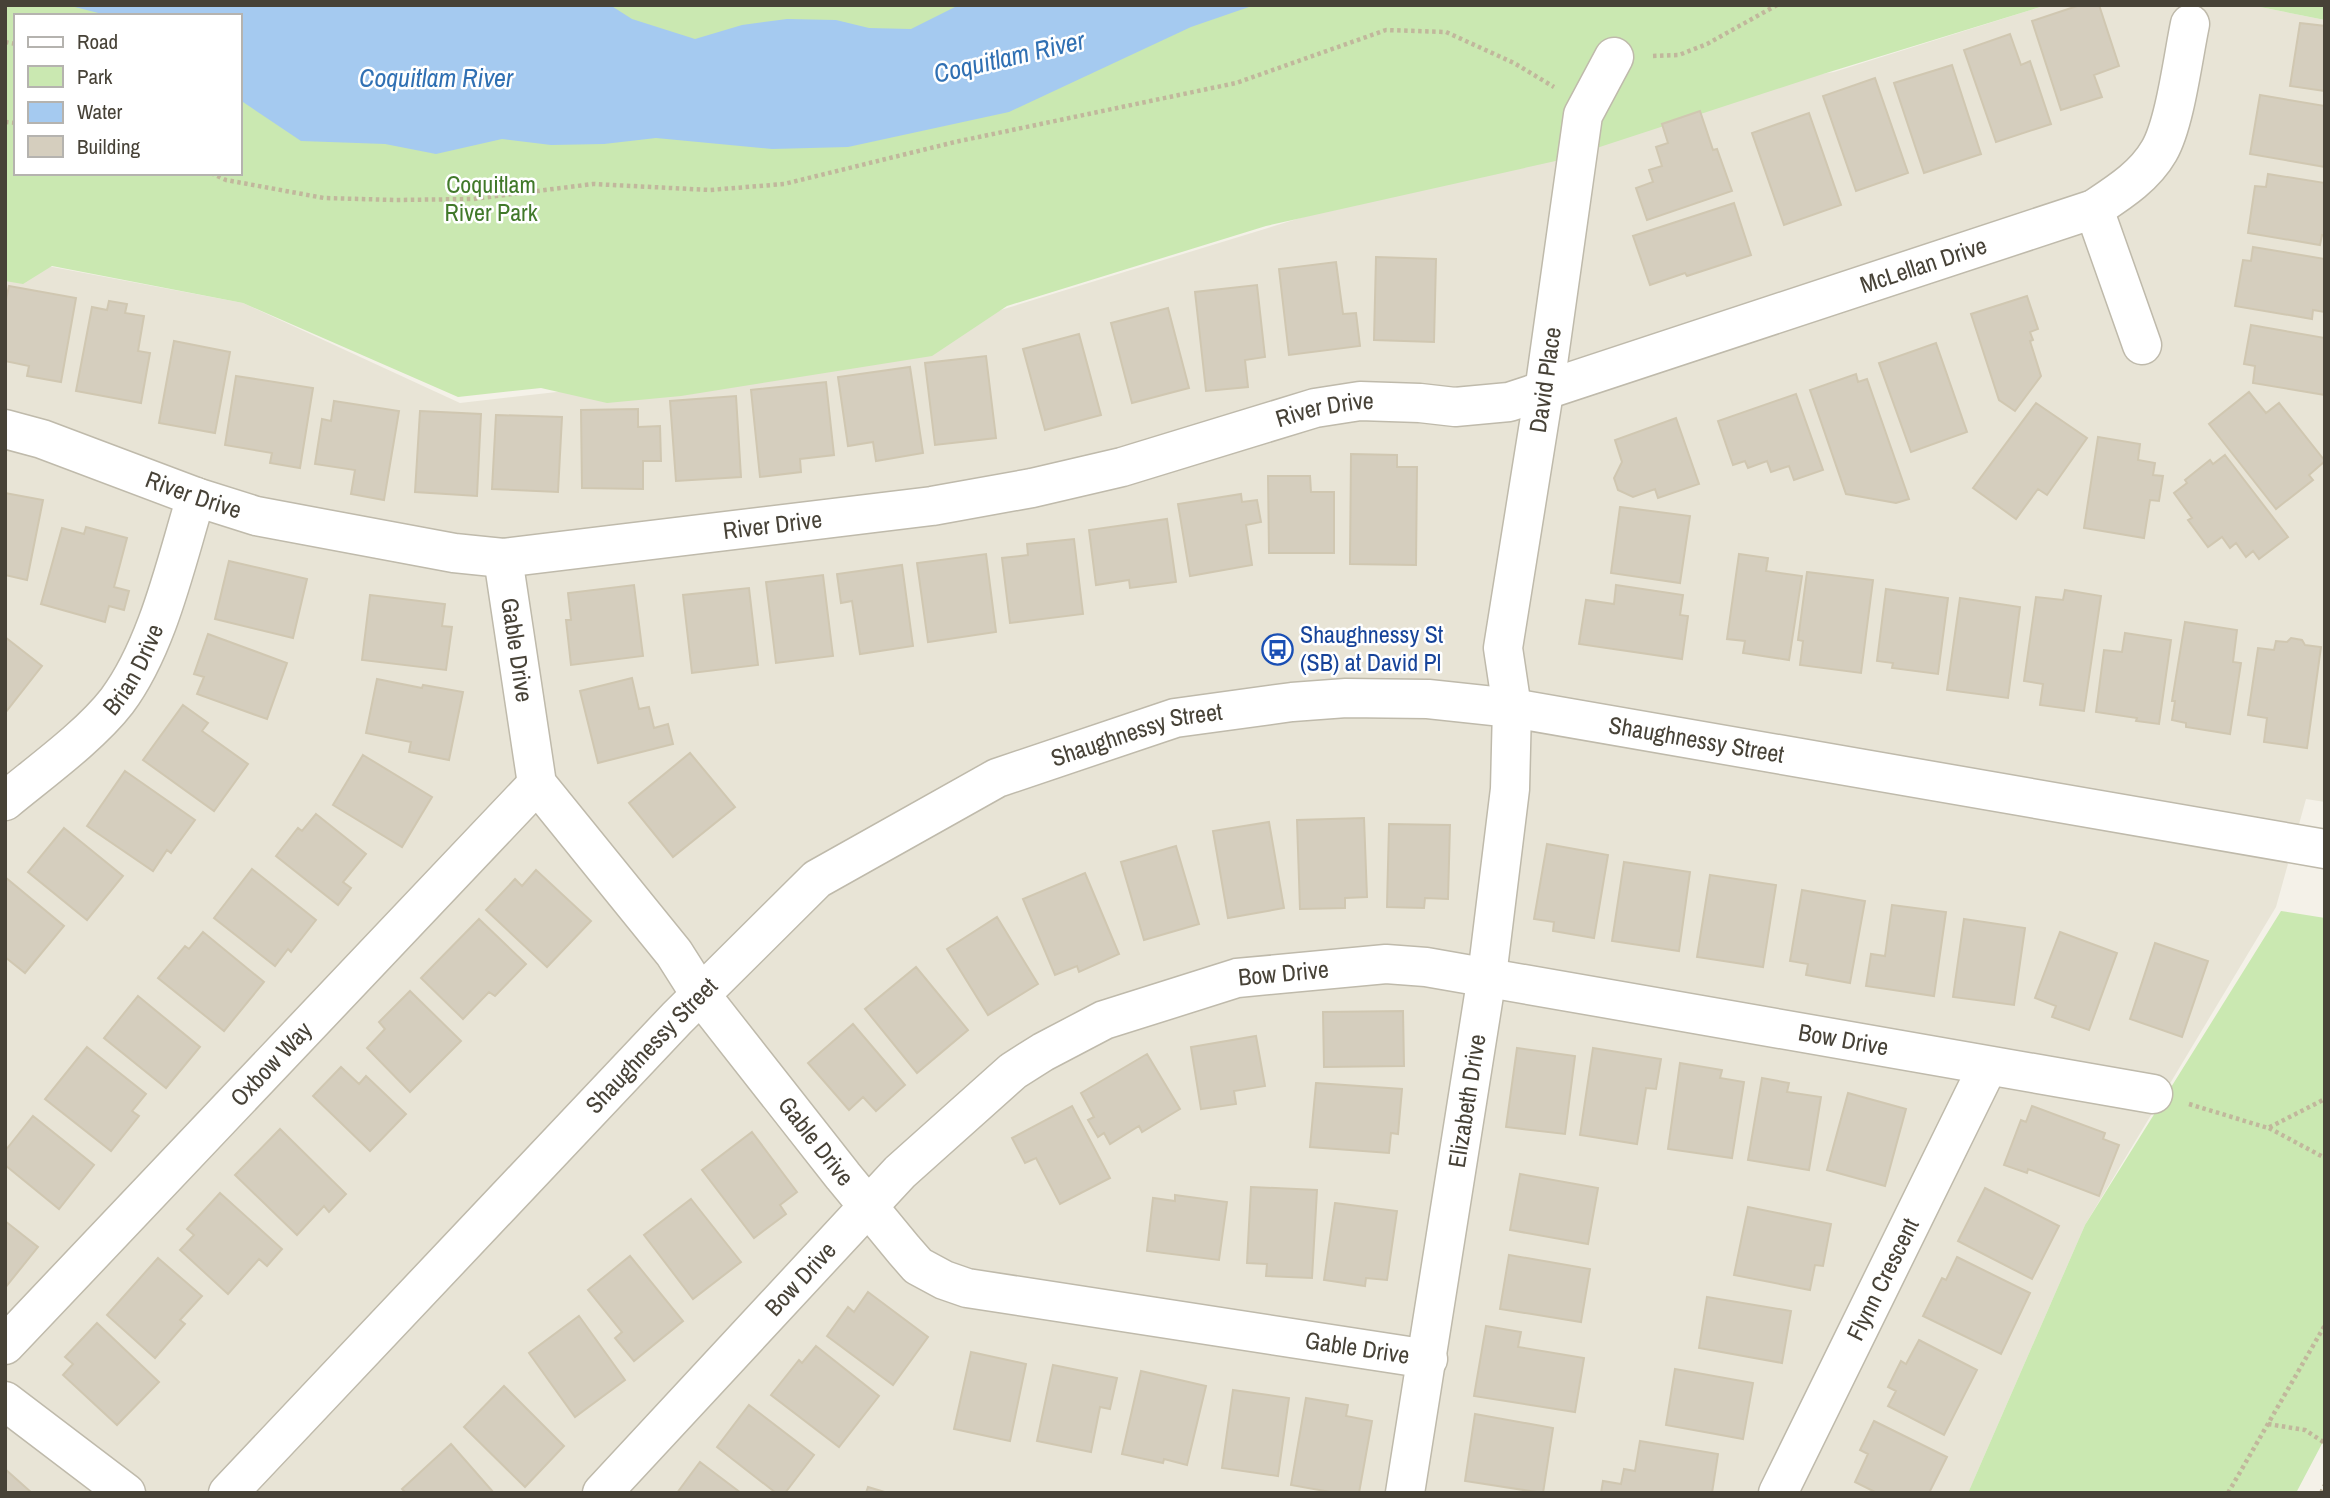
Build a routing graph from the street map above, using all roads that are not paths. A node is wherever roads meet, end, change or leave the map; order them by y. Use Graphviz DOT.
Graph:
graph roads {
  1 [pos="2190,23"];
  2 [pos="1614,57"];
  3 [pos="2094,209"];
  4 [pos="2142,345"];
  5 [pos="1544,392"];
  6 [pos="5,429"];
  7 [pos="196,497"];
  8 [pos="503,558"];
  9 [pos="1512,708"];
  10 [pos="537,783"];
  11 [pos="5,801"];
  12 [pos="2325,849"];
  13 [pos="1487,976"];
  14 [pos="700,994"];
  15 [pos="1988,1066"];
  16 [pos="2153,1094"];
  17 [pos="868,1205"];
  18 [pos="5,1345"];
  19 [pos="1427,1359"];
  20 [pos="5,1401"];
  21 [pos="126,1493"];
  22 [pos="228,1493"];
  23 [pos="602,1493"];
  24 [pos="1405,1493"];
  25 [pos="1779,1493"];
  1 -- 3 [label="street, McLellan Drive"];
  2 -- 5 [label="street, David Place"];
  3 -- 4 [label="street"];
  3 -- 5 [label="street, McLellan Drive"];
  5 -- 8 [label="street, River Drive"];
  5 -- 9 [label="street, David Place"];
  6 -- 7 [label="street, River Drive"];
  7 -- 8 [label="street, River Drive"];
  7 -- 11 [label="street, Brian Drive"];
  8 -- 10 [label="street, Gable Drive"];
  9 -- 12 [label="street, Shaughnessy Street"];
  9 -- 13 [label="street, Elizabeth Drive"];
  9 -- 14 [label="street, Shaughnessy Street"];
  10 -- 14 [label="street, Gable Drive"];
  10 -- 18 [label="street, Oxbow Way"];
  13 -- 15 [label="street, Bow Drive"];
  13 -- 17 [label="street, Bow Drive"];
  13 -- 19 [label="street, Elizabeth Drive"];
  14 -- 17 [label="street, Gable Drive"];
  14 -- 22 [label="street, Shaughnessy Street"];
  15 -- 16 [label="street, Bow Drive"];
  15 -- 25 [label="street, Flynn Crescent"];
  17 -- 19 [label="street, Gable Drive"];
  17 -- 23 [label="street, Bow Drive"];
  19 -- 24 [label="street, Elizabeth Drive"];
  20 -- 21 [label="street"];
}
